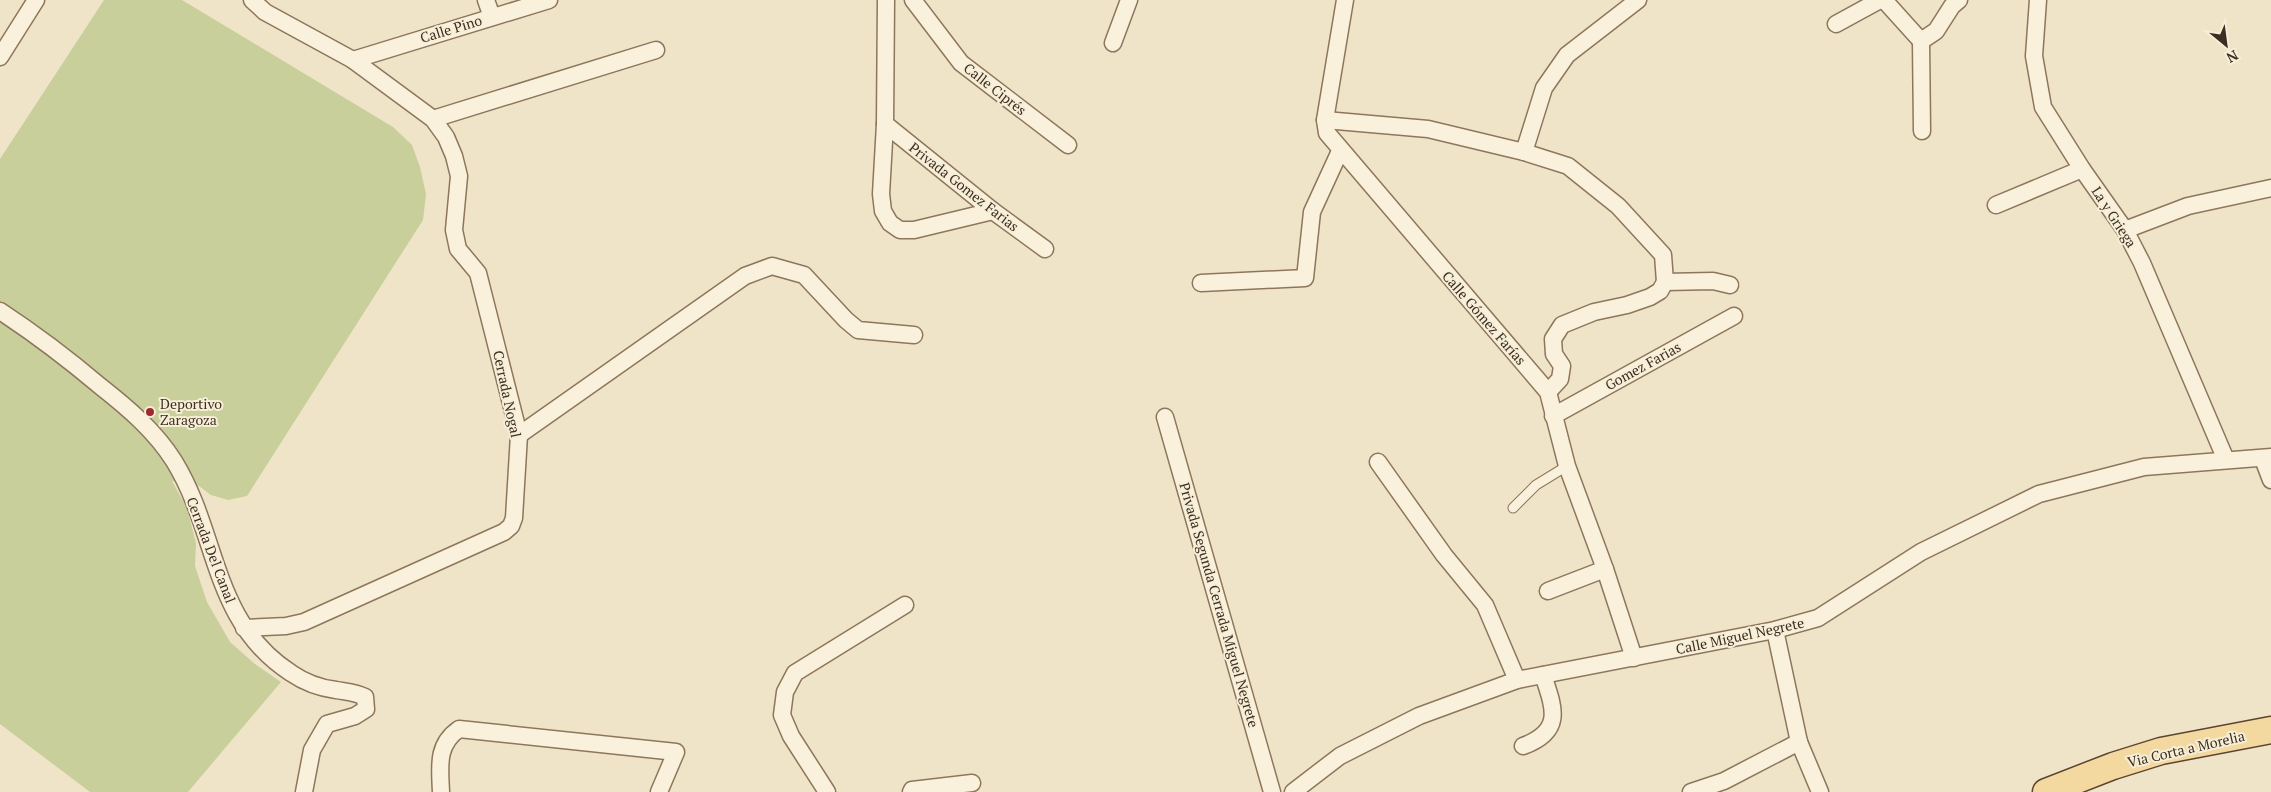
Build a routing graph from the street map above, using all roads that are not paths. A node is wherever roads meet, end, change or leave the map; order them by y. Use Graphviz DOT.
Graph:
graph roads {
  1 [pos="36,0"];
  2 [pos="252,0"];
  3 [pos="486,0"];
  4 [pos="549,0"];
  5 [pos="886,0"];
  6 [pos="913,0"];
  7 [pos="1129,0"];
  8 [pos="1345,0"];
  9 [pos="1638,0"];
  10 [pos="1880,0"];
  11 [pos="1884,0"];
  12 [pos="1959,0"];
  13 [pos="2038,0"];
  14 [pos="492,17"];
  15 [pos="1836,24"];
  16 [pos="1921,41"];
  17 [pos="1113,43"];
  18 [pos="656,50"];
  19 [pos="0,58"];
  20 [pos="353,60"];
  21 [pos="433,119"];
  22 [pos="1325,120"];
  23 [pos="885,124"];
  24 [pos="1922,131"];
  25 [pos="1068,145"];
  26 [pos="1340,151"];
  27 [pos="1524,152"];
  28 [pos="2082,169"];
  29 [pos="2271,188"];
  30 [pos="1996,206"];
  31 [pos="993,212"];
  32 [pos="2126,230"];
  33 [pos="1045,249"];
  34 [pos="1665,282"];
  35 [pos="1201,283"];
  36 [pos="1730,285"];
  37 [pos="0,311"];
  38 [pos="1734,316"];
  39 [pos="914,334"];
  40 [pos="1548,392"];
  41 [pos="1553,416"];
  42 [pos="1165,417"];
  43 [pos="519,435"];
  44 [pos="2267,458"];
  45 [pos="2226,460"];
  46 [pos="1378,462"];
  47 [pos="1568,466"];
  48 [pos="2271,480"];
  49 [pos="1513,508"];
  50 [pos="1606,569"];
  51 [pos="1548,591"];
  52 [pos="905,605"];
  53 [pos="244,628"];
  54 [pos="1775,630"];
  55 [pos="1634,658"];
  56 [pos="1542,675"];
  57 [pos="1516,680"];
  58 [pos="2271,730"];
  59 [pos="1799,742"];
  60 [pos="1523,746"];
  61 [pos="972,783"];
  62 [pos="304,792"];
  63 [pos="441,792"];
  64 [pos="659,792"];
  65 [pos="827,792"];
  66 [pos="912,792"];
  67 [pos="1272,792"];
  68 [pos="1293,792"];
  69 [pos="1690,792"];
  70 [pos="1820,792"];
  71 [pos="2046,792"];
  1 -- 19 [label="street"];
  2 -- 20 [label="street, Cerrada Nogal"];
  3 -- 14 [label="street"];
  4 -- 14 [label="street, Calle Pino"];
  5 -- 23 [label="street"];
  6 -- 25 [label="street, Calle Ciprés"];
  7 -- 17 [label="street"];
  8 -- 22 [label="street"];
  9 -- 27 [label="street"];
  10 -- 15 [label="street"];
  11 -- 16 [label="street"];
  12 -- 16 [label="street"];
  13 -- 28 [label="street, La y Griega"];
  14 -- 20 [label="street, Calle Pino"];
  16 -- 24 [label="street"];
  18 -- 21 [label="street"];
  20 -- 21 [label="street, Cerrada Nogal"];
  21 -- 43 [label="street, Cerrada Nogal"];
  22 -- 26 [label="street, Calle Gómez Farías"];
  22 -- 27 [label="street"];
  23 -- 31 [label="street, Privada Gomez Farias"];
  23 -- 31 [label="street"];
  26 -- 35 [label="street"];
  26 -- 40 [label="street, Calle Gómez Farías"];
  27 -- 34 [label="street"];
  28 -- 30 [label="street"];
  28 -- 32 [label="street, La y Griega"];
  29 -- 32 [label="street"];
  31 -- 33 [label="street, Privada Gomez Farias"];
  32 -- 45 [label="street, La y Griega"];
  34 -- 36 [label="street"];
  34 -- 40 [label="street"];
  37 -- 53 [label="street, Cerrada Del Canal"];
  38 -- 41 [label="street, Gomez Farias"];
  39 -- 43 [label="street"];
  40 -- 41 [label="street, Calle Gómez Farías"];
  41 -- 47 [label="street, Calle Gómez Farías"];
  42 -- 67 [label="street, Privada Segunda Cerrada Miguel Negrete"];
  43 -- 53 [label="street, Cerrada Nogal"];
  44 -- 45 [label="street, Calle Miguel Negrete"];
  44 -- 48 [label="street"];
  45 -- 54 [label="street, Calle Miguel Negrete"];
  46 -- 57 [label="street"];
  47 -- 49 [label="lane"];
  47 -- 50 [label="street, Calle Gómez Farías"];
  50 -- 51 [label="street"];
  50 -- 55 [label="street, Calle Gómez Farías"];
  52 -- 65 [label="street"];
  53 -- 62 [label="street, Cerrada Del Canal"];
  54 -- 55 [label="street, Calle Miguel Negrete"];
  54 -- 59 [label="street"];
  55 -- 56 [label="street, Calle Miguel Negrete"];
  56 -- 57 [label="street, Calle Miguel Negrete"];
  56 -- 60 [label="street"];
  57 -- 68 [label="street, Calle Miguel Negrete"];
  58 -- 71 [label="main road, Via Corta a Morelia"];
  59 -- 69 [label="street"];
  59 -- 70 [label="street"];
  61 -- 66 [label="street"];
  63 -- 64 [label="street"];
}
